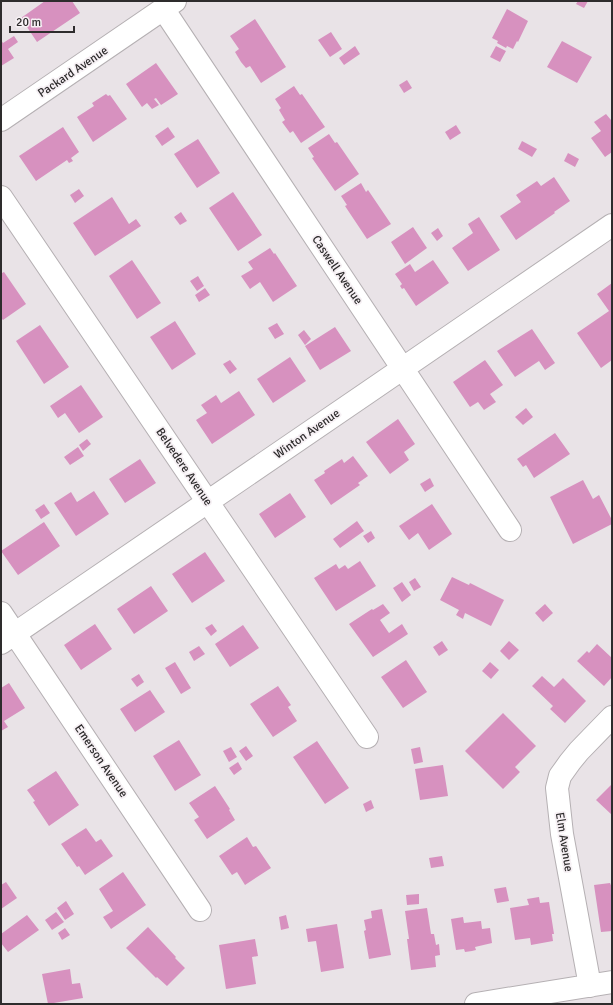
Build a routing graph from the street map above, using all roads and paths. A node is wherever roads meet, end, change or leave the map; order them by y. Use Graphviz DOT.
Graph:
graph roads {
  1 [pos="170,5"];
  2 [pos="1,120"];
  3 [pos="1,197"];
  4 [pos="612,225"];
  5 [pos="402,368"];
  6 [pos="208,503"];
  7 [pos="510,530"];
  8 [pos="1,613"];
  9 [pos="8,638"];
  10 [pos="612,717"];
  11 [pos="367,737"];
  12 [pos="200,910"];
  13 [pos="612,982"];
  14 [pos="590,986"];
  15 [pos="476,1004"];
  1 -- 2 [label="street, Packard Avenue"];
  1 -- 5 [label="street, Caswell Avenue"];
  3 -- 6 [label="street, Belvedere Avenue"];
  4 -- 5 [label="street, Winton Avenue"];
  5 -- 6 [label="street, Winton Avenue"];
  5 -- 7 [label="street, Caswell Avenue"];
  6 -- 9 [label="street, Winton Avenue"];
  6 -- 11 [label="street, Belvedere Avenue"];
  8 -- 9 [label="street, Emerson Avenue"];
  9 -- 12 [label="street, Emerson Avenue"];
  10 -- 14 [label="street, Elm Avenue"];
  13 -- 14 [label="street"];
  14 -- 15 [label="street"];
}
